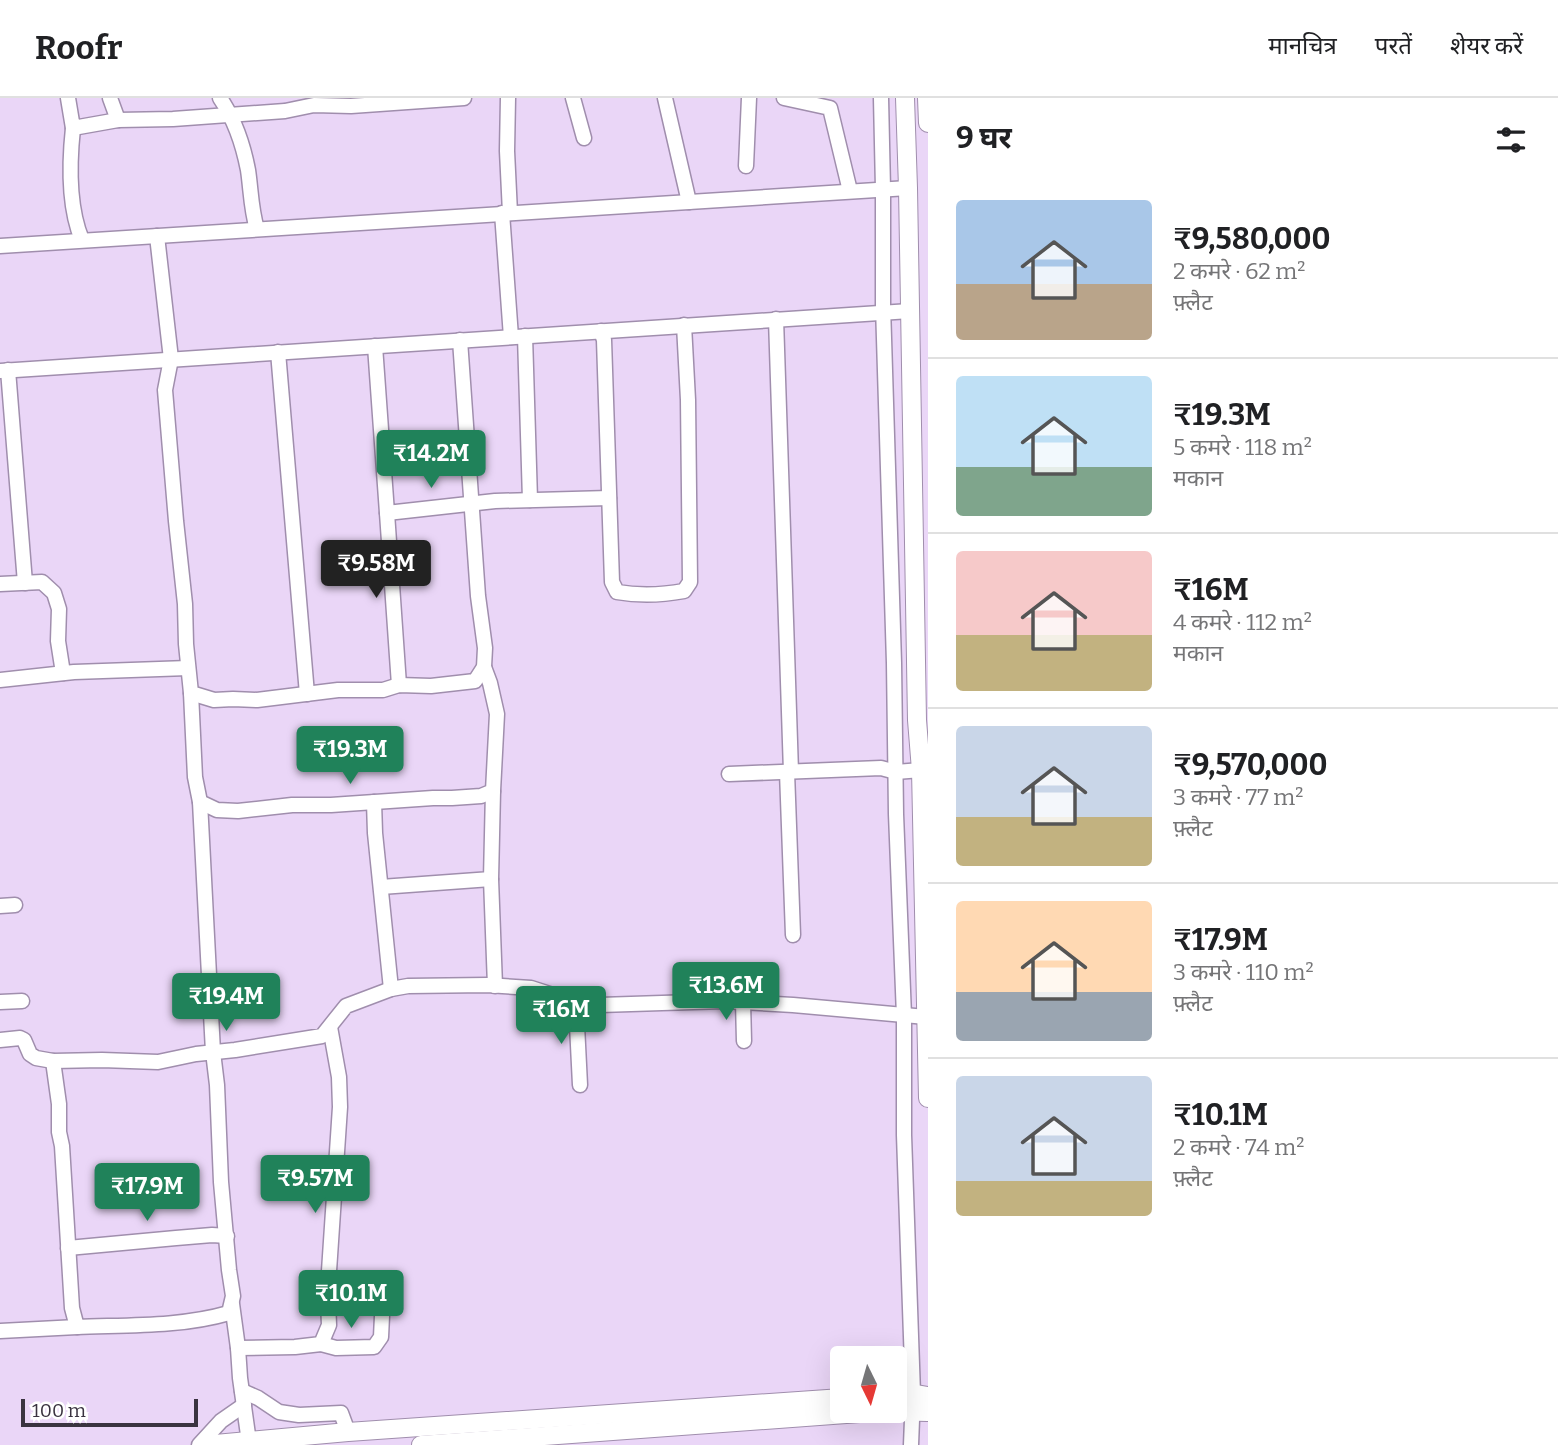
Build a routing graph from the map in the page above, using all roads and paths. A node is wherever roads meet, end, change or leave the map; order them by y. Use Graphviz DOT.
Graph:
graph roads {
  1 [pos="68,98"];
  2 [pos="110,98"];
  3 [pos="220,98"];
  4 [pos="464,98"];
  5 [pos="508,98"];
  6 [pos="573,98"];
  7 [pos="665,98"];
  8 [pos="749,98"];
  9 [pos="784,98"];
  10 [pos="881,98"];
  11 [pos="905,98"];
  12 [pos="927,98"];
  13 [pos="313,102"];
  14 [pos="230,115"];
  15 [pos="118,120"];
  16 [pos="928,123"];
  17 [pos="73,128"];
  18 [pos="584,138"];
  19 [pos="746,166"];
  20 [pos="908,188"];
  21 [pos="883,189"];
  22 [pos="849,191"];
  23 [pos="689,202"];
  24 [pos="506,213"];
  25 [pos="257,229"];
  26 [pos="157,236"];
  27 [pos="82,240"];
  28 [pos="0,246"];
  29 [pos="883,312"];
  30 [pos="910,312"];
  31 [pos="776,319"];
  32 [pos="684,326"];
  33 [pos="601,331"];
  34 [pos="518,336"];
  35 [pos="460,340"];
  36 [pos="374,346"];
  37 [pos="278,352"];
  38 [pos="171,359"];
  39 [pos="4,370"];
  40 [pos="609,498"];
  41 [pos="530,500"];
  42 [pos="472,504"];
  43 [pos="387,513"];
  44 [pos="25,583"];
  45 [pos="0,584"];
  46 [pos="484,667"];
  47 [pos="188,668"];
  48 [pos="63,673"];
  49 [pos="0,680"];
  50 [pos="399,685"];
  51 [pos="191,693"];
  52 [pos="307,694"];
  53 [pos="920,770"];
  54 [pos="789,772"];
  55 [pos="896,772"];
  56 [pos="729,774"];
  57 [pos="493,791"];
  58 [pos="200,802"];
  59 [pos="374,802"];
  60 [pos="491,878"];
  61 [pos="381,887"];
  62 [pos="793,935"];
  63 [pos="495,986"];
  64 [pos="391,989"];
  65 [pos="22,1000"];
  66 [pos="0,1002"];
  67 [pos="743,1002"];
  68 [pos="576,1005"];
  69 [pos="904,1016"];
  70 [pos="927,1017"];
  71 [pos="330,1027"];
  72 [pos="0,1040"];
  73 [pos="744,1041"];
  74 [pos="213,1052"];
  75 [pos="53,1061"];
  76 [pos="580,1085"];
  77 [pos="928,1098"];
  78 [pos="226,1236"];
  79 [pos="68,1248"];
  80 [pos="232,1302"];
  81 [pos="382,1316"];
  82 [pos="77,1327"];
  83 [pos="1,1329"];
  84 [pos="321,1344"];
  85 [pos="238,1348"];
  86 [pos="243,1398"];
  87 [pos="830,1399"];
  88 [pos="915,1401"];
  89 [pos="348,1432"];
  90 [pos="249,1442"];
  91 [pos="443,1444"];
  92 [pos="199,1445"];
  93 [pos="204,1445"];
  94 [pos="421,1445"];
  95 [pos="911,1445"];
  1 -- 17 [label="street"];
  2 -- 15 [label="street"];
  3 -- 14 [label="street"];
  4 -- 13 [label="street"];
  5 -- 24 [label="street"];
  6 -- 18 [label="street"];
  7 -- 23 [label="street"];
  8 -- 19 [label="street"];
  9 -- 22 [label="street"];
  10 -- 21 [label="street"];
  11 -- 20 [label="street"];
  12 -- 16 [label="street"];
  13 -- 14 [label="street"];
  14 -- 15 [label="street"];
  14 -- 25 [label="street"];
  15 -- 17 [label="street"];
  17 -- 27 [label="street"];
  20 -- 21 [label="street"];
  20 -- 30 [label="street"];
  21 -- 22 [label="street"];
  21 -- 29 [label="street"];
  22 -- 23 [label="street"];
  23 -- 24 [label="street"];
  24 -- 25 [label="street"];
  24 -- 34 [label="street"];
  25 -- 26 [label="street"];
  26 -- 27 [label="street"];
  26 -- 38 [label="street"];
  27 -- 28 [label="street"];
  29 -- 30 [label="street"];
  29 -- 31 [label="street"];
  29 -- 55 [label="street"];
  30 -- 53 [label="street"];
  31 -- 32 [label="street"];
  31 -- 54 [label="street"];
  32 -- 33 [label="street"];
  32 -- 40 [label="street"];
  33 -- 34 [label="street"];
  33 -- 40 [label="street"];
  34 -- 35 [label="street"];
  34 -- 41 [label="street"];
  35 -- 36 [label="street"];
  35 -- 42 [label="street"];
  36 -- 37 [label="street"];
  36 -- 43 [label="street"];
  37 -- 38 [label="street"];
  37 -- 52 [label="street"];
  38 -- 39 [label="street"];
  38 -- 47 [label="street"];
  39 -- 44 [label="street"];
  40 -- 41 [label="street"];
  41 -- 42 [label="street"];
  42 -- 43 [label="street"];
  42 -- 46 [label="street"];
  43 -- 50 [label="street"];
  44 -- 45 [label="street"];
  44 -- 48 [label="street"];
  46 -- 50 [label="street"];
  46 -- 57 [label="street"];
  47 -- 48 [label="street"];
  47 -- 51 [label="street"];
  48 -- 49 [label="street"];
  50 -- 52 [label="street"];
  51 -- 52 [label="street"];
  51 -- 58 [label="street"];
  53 -- 55 [label="street"];
  53 -- 70 [label="street"];
  54 -- 55 [label="street"];
  54 -- 56 [label="street"];
  54 -- 62 [label="street"];
  55 -- 69 [label="street"];
  57 -- 59 [label="street"];
  57 -- 60 [label="street"];
  58 -- 59 [label="street"];
  58 -- 74 [label="street"];
  59 -- 61 [label="street"];
  60 -- 61 [label="street"];
  60 -- 63 [label="street"];
  61 -- 64 [label="street"];
  63 -- 64 [label="street"];
  63 -- 68 [label="street"];
  64 -- 71 [label="street"];
  65 -- 66 [label="street"];
  67 -- 68 [label="street"];
  67 -- 69 [label="street"];
  67 -- 73 [label="street"];
  68 -- 76 [label="street"];
  69 -- 70 [label="street"];
  69 -- 88 [label="street"];
  70 -- 77 [label="street"];
  71 -- 74 [label="street"];
  71 -- 84 [label="street"];
  72 -- 75 [label="street"];
  74 -- 75 [label="street"];
  74 -- 78 [label="street"];
  75 -- 79 [label="street"];
  78 -- 79 [label="street"];
  78 -- 80 [label="street"];
  79 -- 82 [label="street"];
  80 -- 82 [label="street"];
  80 -- 85 [label="street"];
  81 -- 84 [label="street"];
  82 -- 83 [label="street"];
  84 -- 85 [label="street"];
  85 -- 86 [label="street"];
  86 -- 89 [label="street"];
  86 -- 90 [label="street"];
  86 -- 92 [label="street"];
  87 -- 89 [label="street"];
  88 -- 91 [label="street"];
  88 -- 95 [label="street"];
  89 -- 90 [label="street"];
  90 -- 93 [label="street"];
  91 -- 94 [label="street"];
}
